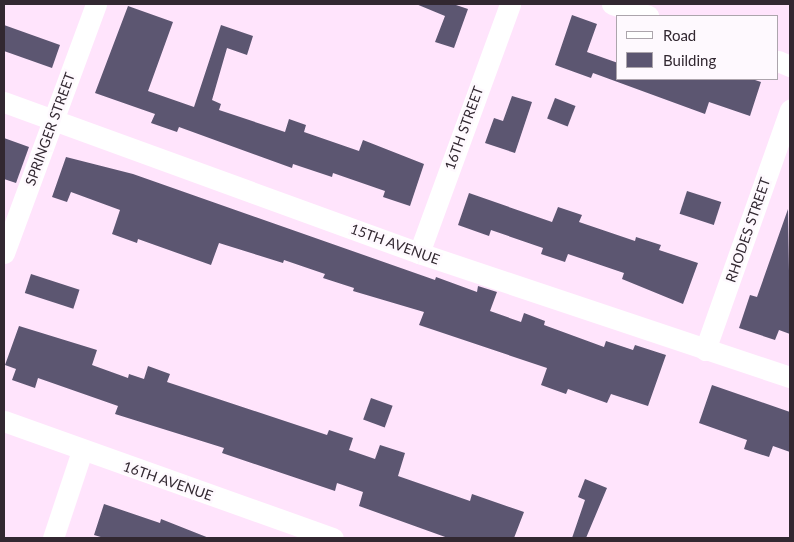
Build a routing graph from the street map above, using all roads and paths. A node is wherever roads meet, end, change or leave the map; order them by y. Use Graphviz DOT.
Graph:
graph roads {
  1 [pos="96,4"];
  2 [pos="510,4"];
  3 [pos="612,4"];
  4 [pos="645,15"];
  5 [pos="4,102"];
  6 [pos="790,110"];
  7 [pos="54,120"];
  8 [pos="419,253"];
  9 [pos="4,254"];
  10 [pos="706,350"];
  11 [pos="790,377"];
  12 [pos="4,421"];
  13 [pos="82,452"];
  14 [pos="54,538"];
  15 [pos="333,538"];
  1 -- 7 [label="street, SPRINGER STREET"];
  2 -- 8 [label="street, 16TH STREET"];
  3 -- 4 [label="street"];
  5 -- 7 [label="street, 15TH AVENUE"];
  6 -- 10 [label="street, RHODES STREET"];
  7 -- 8 [label="street, 15TH AVENUE"];
  7 -- 9 [label="street, SPRINGER STREET"];
  8 -- 10 [label="street, 15TH AVENUE"];
  10 -- 11 [label="street, 15TH AVENUE"];
  12 -- 13 [label="street, 16TH AVENUE"];
  13 -- 14 [label="street"];
  13 -- 15 [label="street, 16TH AVENUE"];
}
